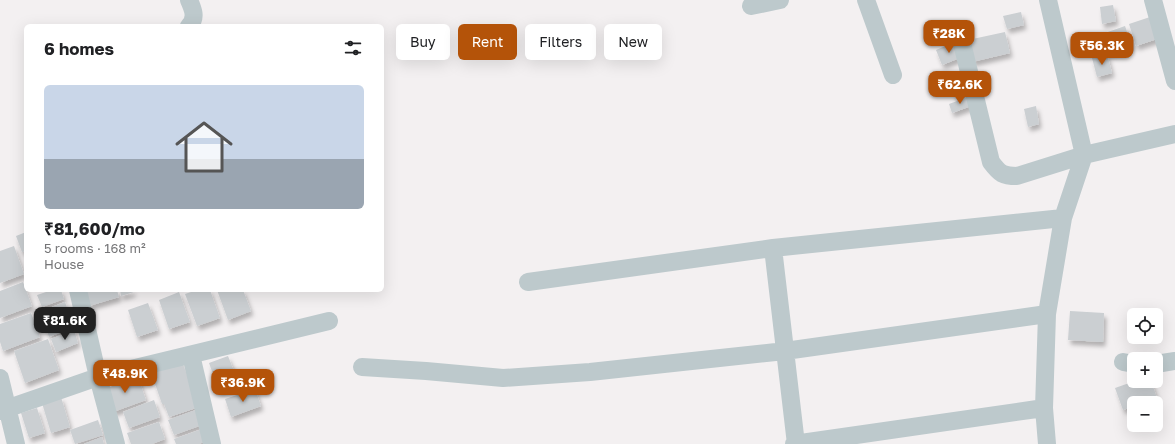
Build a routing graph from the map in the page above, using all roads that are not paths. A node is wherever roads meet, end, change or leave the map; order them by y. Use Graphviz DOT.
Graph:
graph roads {
  1 [pos="189,0"];
  2 [pos="780,0"];
  3 [pos="866,0"];
  4 [pos="1048,0"];
  5 [pos="1153,0"];
  6 [pos="751,6"];
  7 [pos="191,24"];
  8 [pos="961,39"];
  9 [pos="893,75"];
  10 [pos="1175,81"];
  11 [pos="1175,134"];
  12 [pos="1084,155"];
  13 [pos="1063,218"];
  14 [pos="773,248"];
  15 [pos="528,282"];
  16 [pos="78,292"];
  17 [pos="1047,314"];
  18 [pos="329,321"];
  19 [pos="785,352"];
  20 [pos="191,354"];
  21 [pos="1175,360"];
  22 [pos="1163,363"];
  23 [pos="362,367"];
  24 [pos="98,377"];
  25 [pos="0,378"];
  26 [pos="1044,408"];
  27 [pos="4,410"];
  28 [pos="16,444"];
  29 [pos="116,444"];
  30 [pos="212,444"];
  31 [pos="795,444"];
  32 [pos="1047,444"];
  1 -- 7 [label="street"];
  2 -- 6 [label="street"];
  3 -- 9 [label="street"];
  4 -- 12 [label="street"];
  5 -- 10 [label="street"];
  8 -- 12 [label="street"];
  11 -- 12 [label="street"];
  12 -- 13 [label="street"];
  13 -- 14 [label="street"];
  13 -- 17 [label="street"];
  14 -- 15 [label="street"];
  14 -- 19 [label="street"];
  16 -- 24 [label="street"];
  17 -- 19 [label="street"];
  17 -- 26 [label="street"];
  18 -- 20 [label="street"];
  19 -- 23 [label="street"];
  19 -- 31 [label="street"];
  20 -- 24 [label="street"];
  20 -- 30 [label="street"];
  21 -- 22 [label="street"];
  24 -- 27 [label="street"];
  24 -- 29 [label="street"];
  25 -- 27 [label="street"];
  26 -- 31 [label="street"];
  26 -- 32 [label="street"];
  27 -- 28 [label="street"];
}
